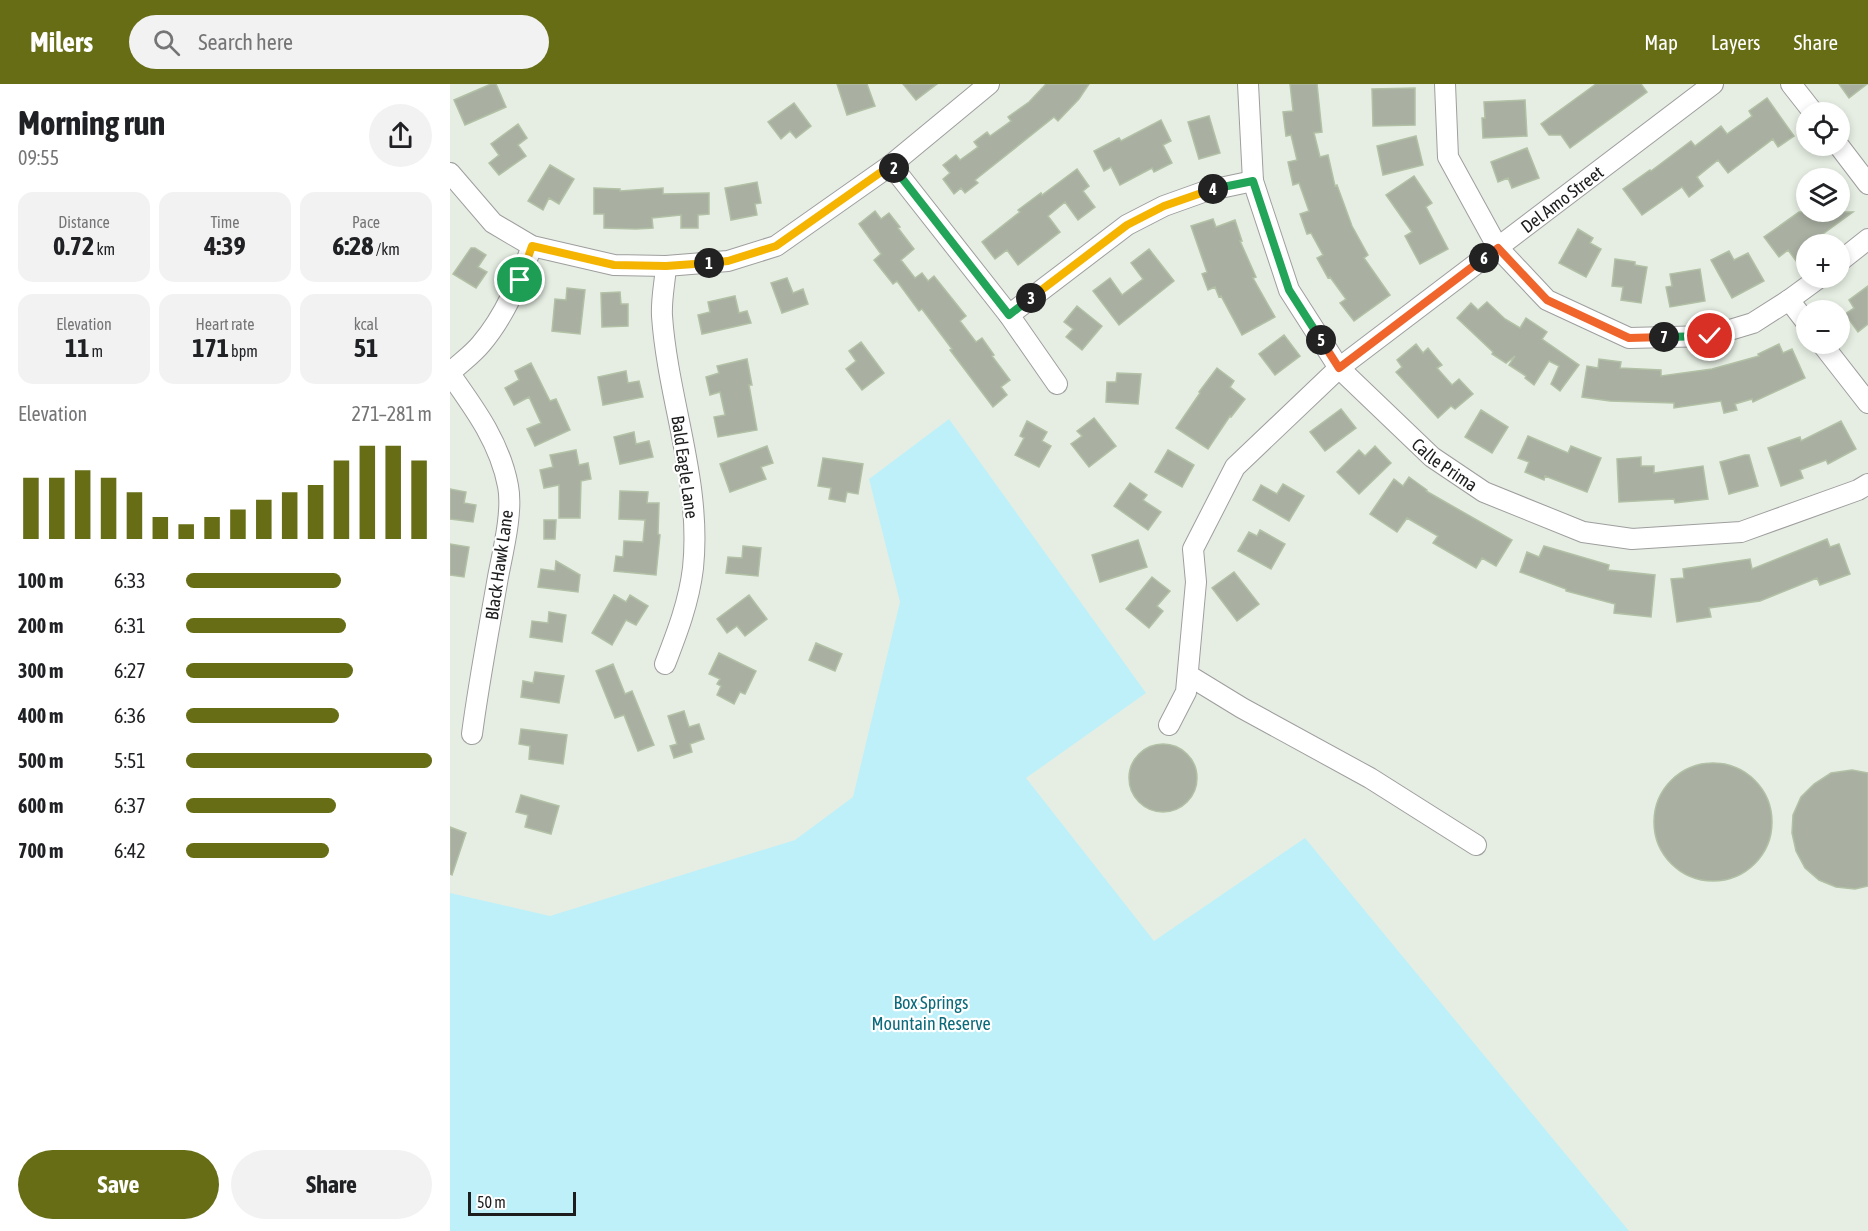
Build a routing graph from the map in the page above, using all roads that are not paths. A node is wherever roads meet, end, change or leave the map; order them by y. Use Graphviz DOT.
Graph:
graph roads {
  1 [pos="989,84"];
  2 [pos="1248,84"];
  3 [pos="1444,84"];
  4 [pos="1713,84"];
  5 [pos="1791,84"];
  6 [pos="1805,102"];
  7 [pos="1847,156"];
  8 [pos="891,165"];
  9 [pos="450,173"];
  10 [pos="1253,181"];
  11 [pos="1868,184"];
  12 [pos="1868,239"];
  13 [pos="532,246"];
  14 [pos="1498,248"];
  15 [pos="1850,253"];
  16 [pos="666,266"];
  17 [pos="1805,288"];
  18 [pos="1789,300"];
  19 [pos="1796,309"];
  20 [pos="1009,315"];
  21 [pos="1830,354"];
  22 [pos="1339,368"];
  23 [pos="450,373"];
  24 [pos="1057,384"];
  25 [pos="1868,403"];
  26 [pos="1868,484"];
  27 [pos="665,664"];
  28 [pos="1188,675"];
  29 [pos="1169,725"];
  30 [pos="472,734"];
  31 [pos="1476,844"];
  1 -- 8 [label="street"];
  2 -- 10 [label="street, Calle Prima"];
  3 -- 14 [label="street"];
  4 -- 14 [label="street, Del Amo Street"];
  5 -- 6 [label="street"];
  7 -- 11 [label="street"];
  8 -- 16 [label="street"];
  8 -- 20 [label="street"];
  9 -- 13 [label="street"];
  10 -- 20 [label="street"];
  10 -- 22 [label="street, Calle Prima"];
  12 -- 15 [label="street"];
  13 -- 16 [label="street"];
  13 -- 23 [label="street"];
  14 -- 18 [label="street"];
  14 -- 22 [label="street, Del Amo Street"];
  16 -- 27 [label="street, Bald Eagle Lane"];
  17 -- 18 [label="street"];
  18 -- 19 [label="street"];
  20 -- 24 [label="street"];
  21 -- 25 [label="street"];
  22 -- 26 [label="street, Calle Prima"];
  22 -- 28 [label="street, Del Amo Street"];
  23 -- 30 [label="street, Black Hawk Lane"];
  28 -- 29 [label="street"];
  28 -- 31 [label="street"];
}
